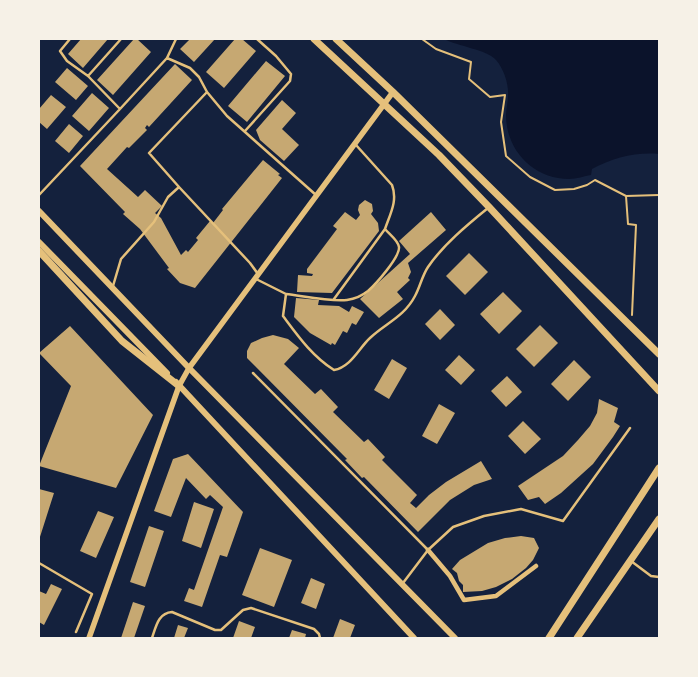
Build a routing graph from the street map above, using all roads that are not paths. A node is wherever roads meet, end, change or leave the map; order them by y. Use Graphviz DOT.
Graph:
graph roads {
  1 [pos="70,39"];
  2 [pos="121,39"];
  3 [pos="176,39"];
  4 [pos="257,39"];
  5 [pos="314,39"];
  6 [pos="336,39"];
  7 [pos="167,58"];
  8 [pos="88,76"];
  9 [pos="207,92"];
  10 [pos="393,92"];
  11 [pos="384,104"];
  12 [pos="120,109"];
  13 [pos="245,131"];
  14 [pos="355,144"];
  15 [pos="178,187"];
  16 [pos="39,195"];
  17 [pos="316,195"];
  18 [pos="490,208"];
  19 [pos="39,211"];
  20 [pos="385,230"];
  21 [pos="39,242"];
  22 [pos="39,251"];
  23 [pos="256,276"];
  24 [pos="113,288"];
  25 [pos="286,294"];
  26 [pos="334,299"];
  27 [pos="659,354"];
  28 [pos="189,368"];
  29 [pos="253,373"];
  30 [pos="179,386"];
  31 [pos="659,391"];
  32 [pos="630,428"];
  33 [pos="659,468"];
  34 [pos="659,519"];
  35 [pos="428,550"];
  36 [pos="631,560"];
  37 [pos="39,563"];
  38 [pos="536,566"];
  39 [pos="659,576"];
  40 [pos="402,584"];
  41 [pos="76,632"];
  42 [pos="89,638"];
  43 [pos="152,638"];
  44 [pos="320,638"];
  45 [pos="414,638"];
  46 [pos="455,638"];
  47 [pos="549,638"];
  48 [pos="578,638"];
  1 -- 8 [label="lane"];
  2 -- 8 [label="lane"];
  3 -- 7 [label="lane"];
  4 -- 13 [label="lane"];
  5 -- 11 [label="main road"];
  6 -- 10 [label="main road"];
  7 -- 9 [label="lane"];
  7 -- 12 [label="lane"];
  8 -- 12 [label="lane"];
  9 -- 13 [label="lane"];
  9 -- 15 [label="lane"];
  10 -- 11 [label="street"];
  10 -- 27 [label="main road"];
  11 -- 14 [label="street"];
  11 -- 18 [label="main road"];
  12 -- 16 [label="lane"];
  13 -- 17 [label="lane"];
  14 -- 17 [label="street"];
  14 -- 20 [label="lane"];
  15 -- 23 [label="lane"];
  15 -- 24 [label="lane"];
  17 -- 23 [label="street"];
  18 -- 25 [label="lane"];
  18 -- 31 [label="main road"];
  19 -- 24 [label="main road"];
  20 -- 26 [label="lane"];
  20 -- 26 [label="lane"];
  21 -- 30 [label="main road"];
  22 -- 30 [label="main road"];
  23 -- 25 [label="lane"];
  23 -- 28 [label="street"];
  24 -- 28 [label="main road"];
  25 -- 26 [label="lane"];
  28 -- 30 [label="street"];
  28 -- 40 [label="main road"];
  29 -- 35 [label="lane"];
  30 -- 42 [label="street"];
  30 -- 45 [label="main road"];
  32 -- 35 [label="lane"];
  33 -- 47 [label="main road"];
  34 -- 36 [label="main road"];
  35 -- 38 [label="street"];
  35 -- 40 [label="lane"];
  36 -- 39 [label="lane"];
  36 -- 48 [label="main road"];
  37 -- 41 [label="lane"];
  40 -- 46 [label="main road"];
  43 -- 44 [label="lane"];
}
